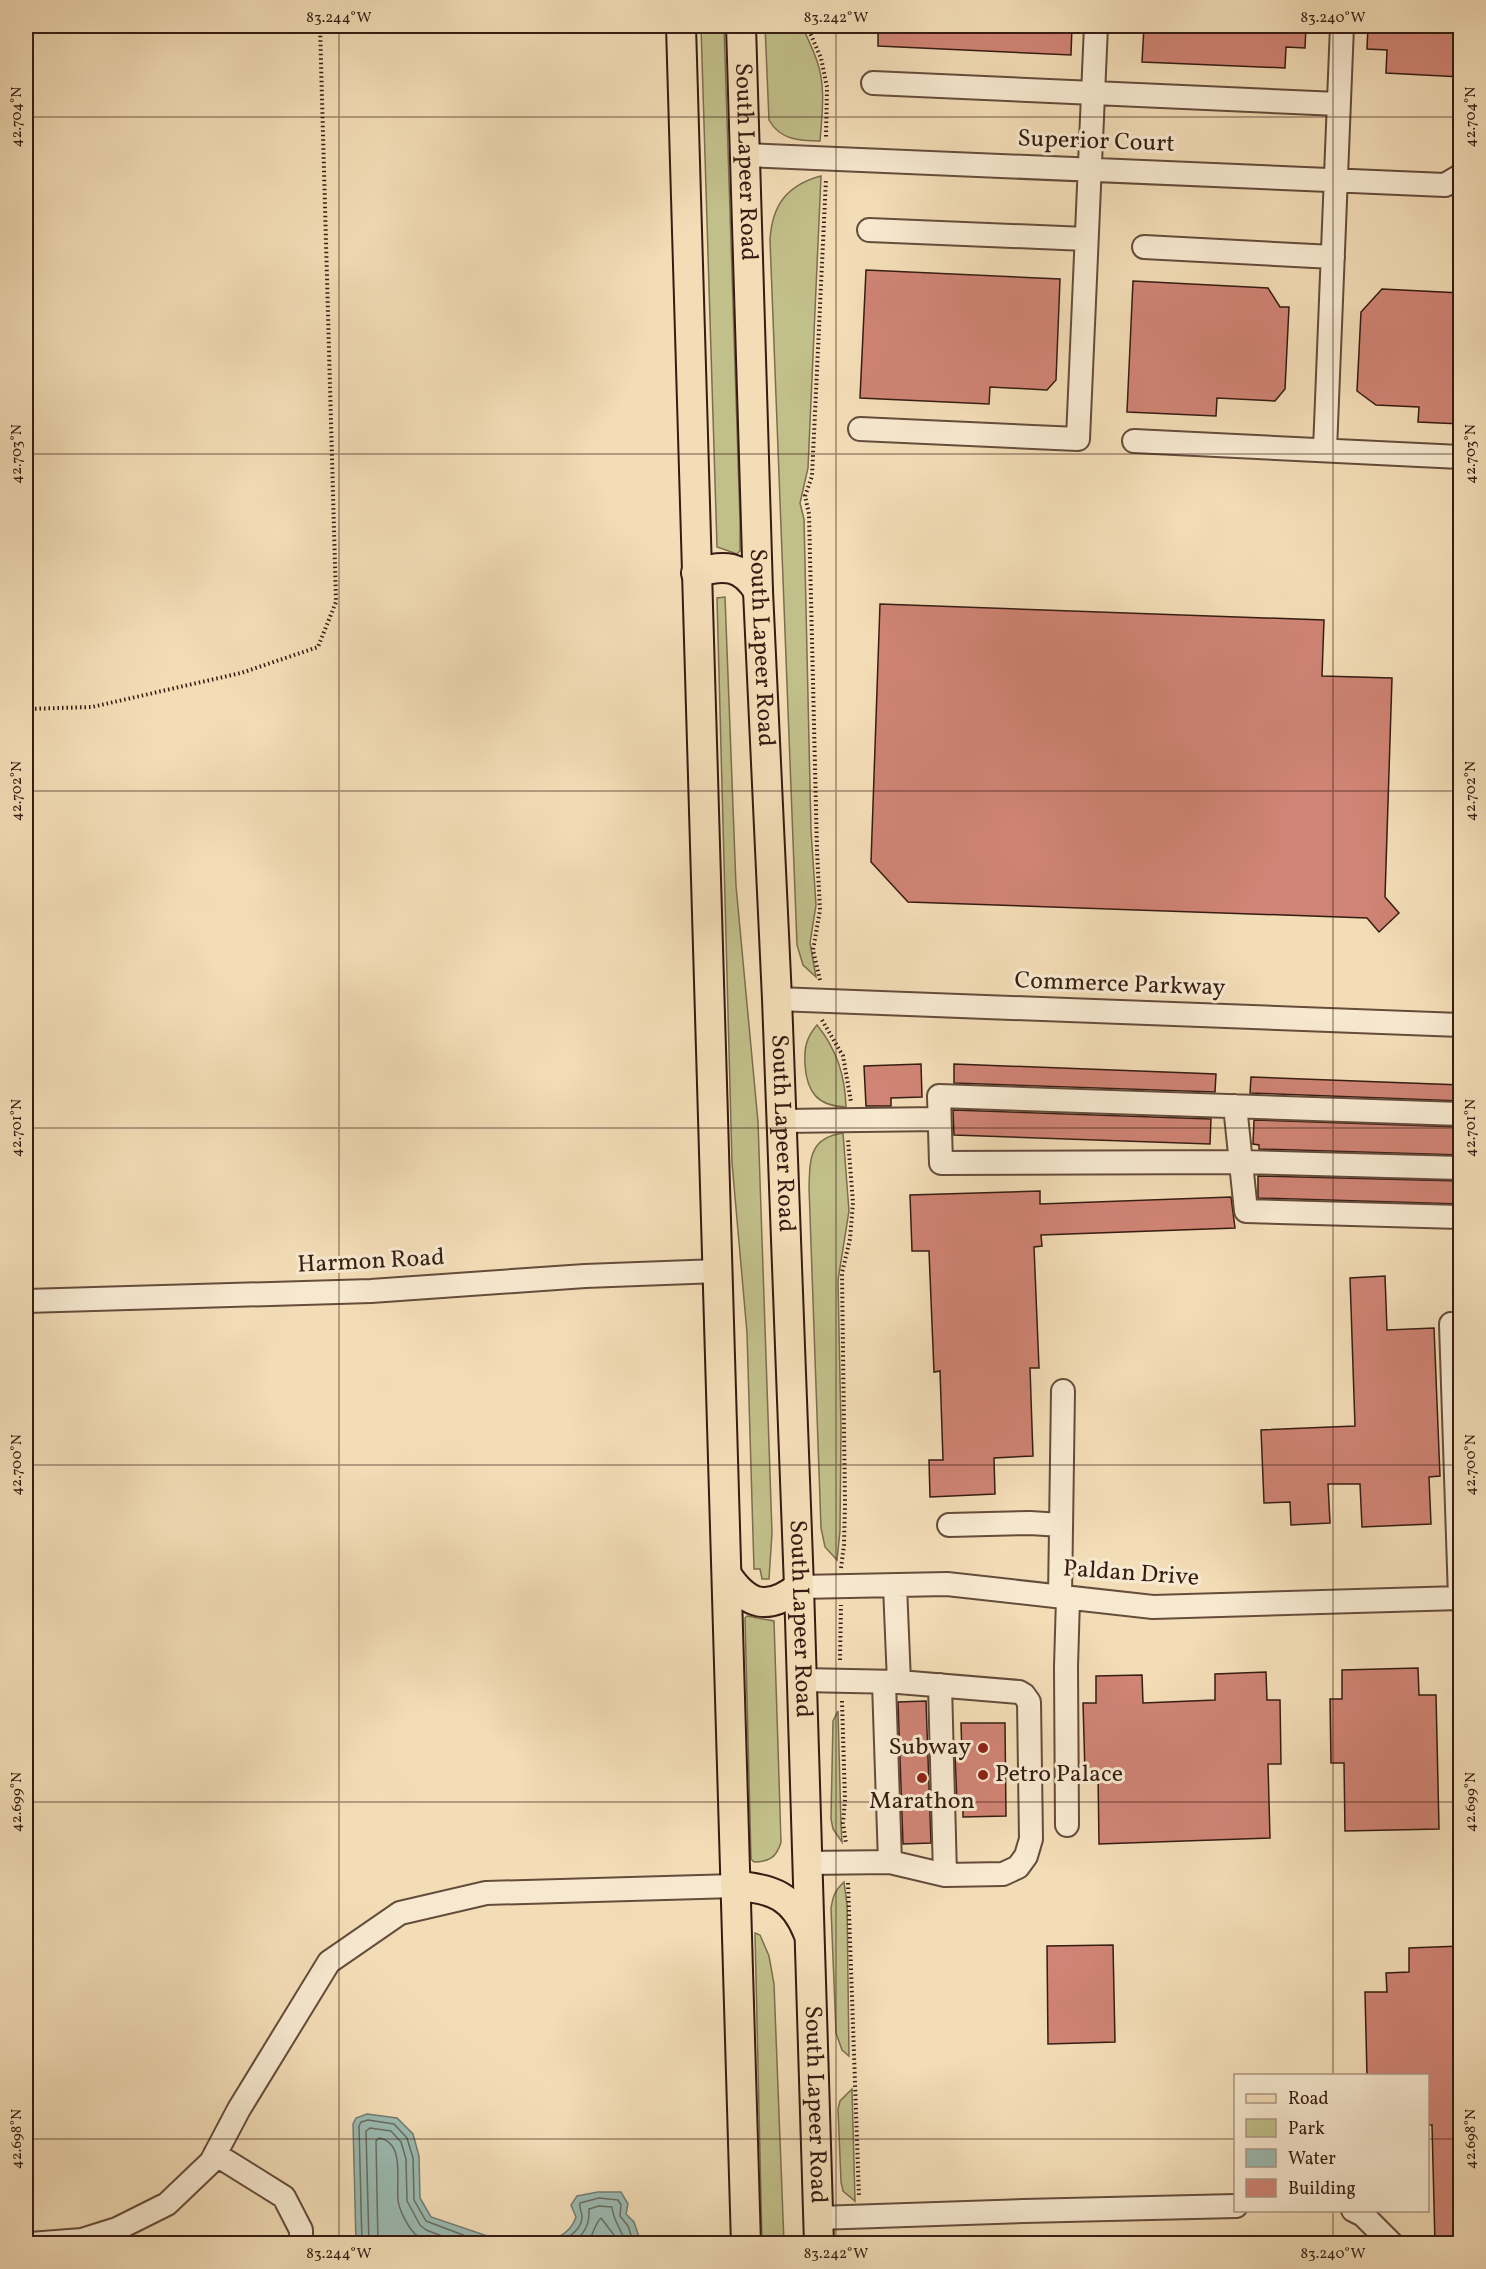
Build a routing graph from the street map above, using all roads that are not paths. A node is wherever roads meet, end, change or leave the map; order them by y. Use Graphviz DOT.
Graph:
graph roads {
  1 [pos="681,26"];
  2 [pos="741,26"];
  3 [pos="1096,26"];
  4 [pos="1342,26"];
  5 [pos="873,84"];
  6 [pos="1092,93"];
  7 [pos="1338,104"];
  8 [pos="745,155"];
  9 [pos="1089,169"];
  10 [pos="1336,179"];
  11 [pos="1453,180"];
  12 [pos="869,230"];
  13 [pos="1086,239"];
  14 [pos="1144,247"];
  15 [pos="1333,257"];
  16 [pos="860,429"];
  17 [pos="1134,441"];
  18 [pos="1325,450"];
  19 [pos="1461,457"];
  20 [pos="696,573"];
  21 [pos="758,591"];
  22 [pos="777,999"];
  23 [pos="1461,1025"];
  24 [pos="1235,1106"];
  25 [pos="1461,1114"];
  26 [pos="939,1119"];
  27 [pos="782,1121"];
  28 [pos="1242,1162"];
  29 [pos="1461,1168"];
  30 [pos="1461,1216"];
  31 [pos="718,1271"];
  32 [pos="26,1301"];
  33 [pos="1451,1324"];
  34 [pos="1063,1391"];
  35 [pos="949,1525"];
  36 [pos="1061,1525"];
  37 [pos="727,1575"];
  38 [pos="896,1586"];
  39 [pos="799,1587"];
  40 [pos="1064,1597"];
  41 [pos="1460,1598"];
  42 [pos="802,1680"];
  43 [pos="892,1683"];
  44 [pos="940,1685"];
  45 [pos="1067,1825"];
  46 [pos="890,1862"];
  47 [pos="807,1863"];
  48 [pos="945,1875"];
  49 [pos="735,1886"];
  50 [pos="809,1935"];
  51 [pos="215,2154"];
  52 [pos="1234,2206"];
  53 [pos="1356,2212"];
  54 [pos="818,2231"];
  55 [pos="30,2244"];
  56 [pos="301,2244"];
  57 [pos="746,2244"];
  58 [pos="1392,2244"];
  1 -- 20 [label="main road"];
  2 -- 8 [label="main road, South Lapeer Road"];
  3 -- 6 [label="street"];
  4 -- 7 [label="street"];
  5 -- 6 [label="street"];
  6 -- 7 [label="street"];
  6 -- 9 [label="street"];
  7 -- 10 [label="street"];
  8 -- 9 [label="street, Superior Court"];
  8 -- 21 [label="main road, South Lapeer Road"];
  9 -- 10 [label="street, Superior Court"];
  9 -- 13 [label="street"];
  10 -- 11 [label="street, Superior Court"];
  10 -- 15 [label="street"];
  12 -- 13 [label="street"];
  13 -- 16 [label="street"];
  14 -- 15 [label="street"];
  15 -- 18 [label="street"];
  17 -- 18 [label="street"];
  18 -- 19 [label="street"];
  20 -- 21 [label="main road"];
  20 -- 31 [label="main road"];
  21 -- 22 [label="main road, South Lapeer Road"];
  22 -- 23 [label="street, Commerce Parkway"];
  22 -- 27 [label="main road, South Lapeer Road"];
  24 -- 25 [label="street"];
  24 -- 26 [label="street"];
  24 -- 28 [label="street"];
  26 -- 27 [label="street"];
  26 -- 28 [label="street"];
  27 -- 39 [label="main road, South Lapeer Road"];
  28 -- 29 [label="street"];
  28 -- 30 [label="street"];
  31 -- 32 [label="street, Harmon Road"];
  31 -- 37 [label="main road"];
  33 -- 41 [label="street"];
  34 -- 36 [label="street"];
  35 -- 36 [label="street"];
  36 -- 40 [label="street"];
  37 -- 39 [label="main road"];
  37 -- 49 [label="main road"];
  38 -- 39 [label="street, Paldan Drive"];
  38 -- 40 [label="street, Paldan Drive"];
  38 -- 43 [label="street"];
  39 -- 42 [label="main road, South Lapeer Road"];
  40 -- 41 [label="street, Paldan Drive"];
  40 -- 45 [label="street"];
  42 -- 43 [label="street"];
  42 -- 47 [label="main road, South Lapeer Road"];
  43 -- 44 [label="street"];
  43 -- 46 [label="street"];
  44 -- 48 [label="street"];
  44 -- 48 [label="street"];
  46 -- 47 [label="street"];
  46 -- 48 [label="street"];
  47 -- 50 [label="main road, South Lapeer Road"];
  49 -- 50 [label="main road"];
  49 -- 51 [label="street"];
  49 -- 57 [label="main road"];
  50 -- 54 [label="main road, South Lapeer Road"];
  51 -- 55 [label="street"];
  51 -- 56 [label="street"];
  52 -- 54 [label="street"];
  53 -- 58 [label="street"];
}
